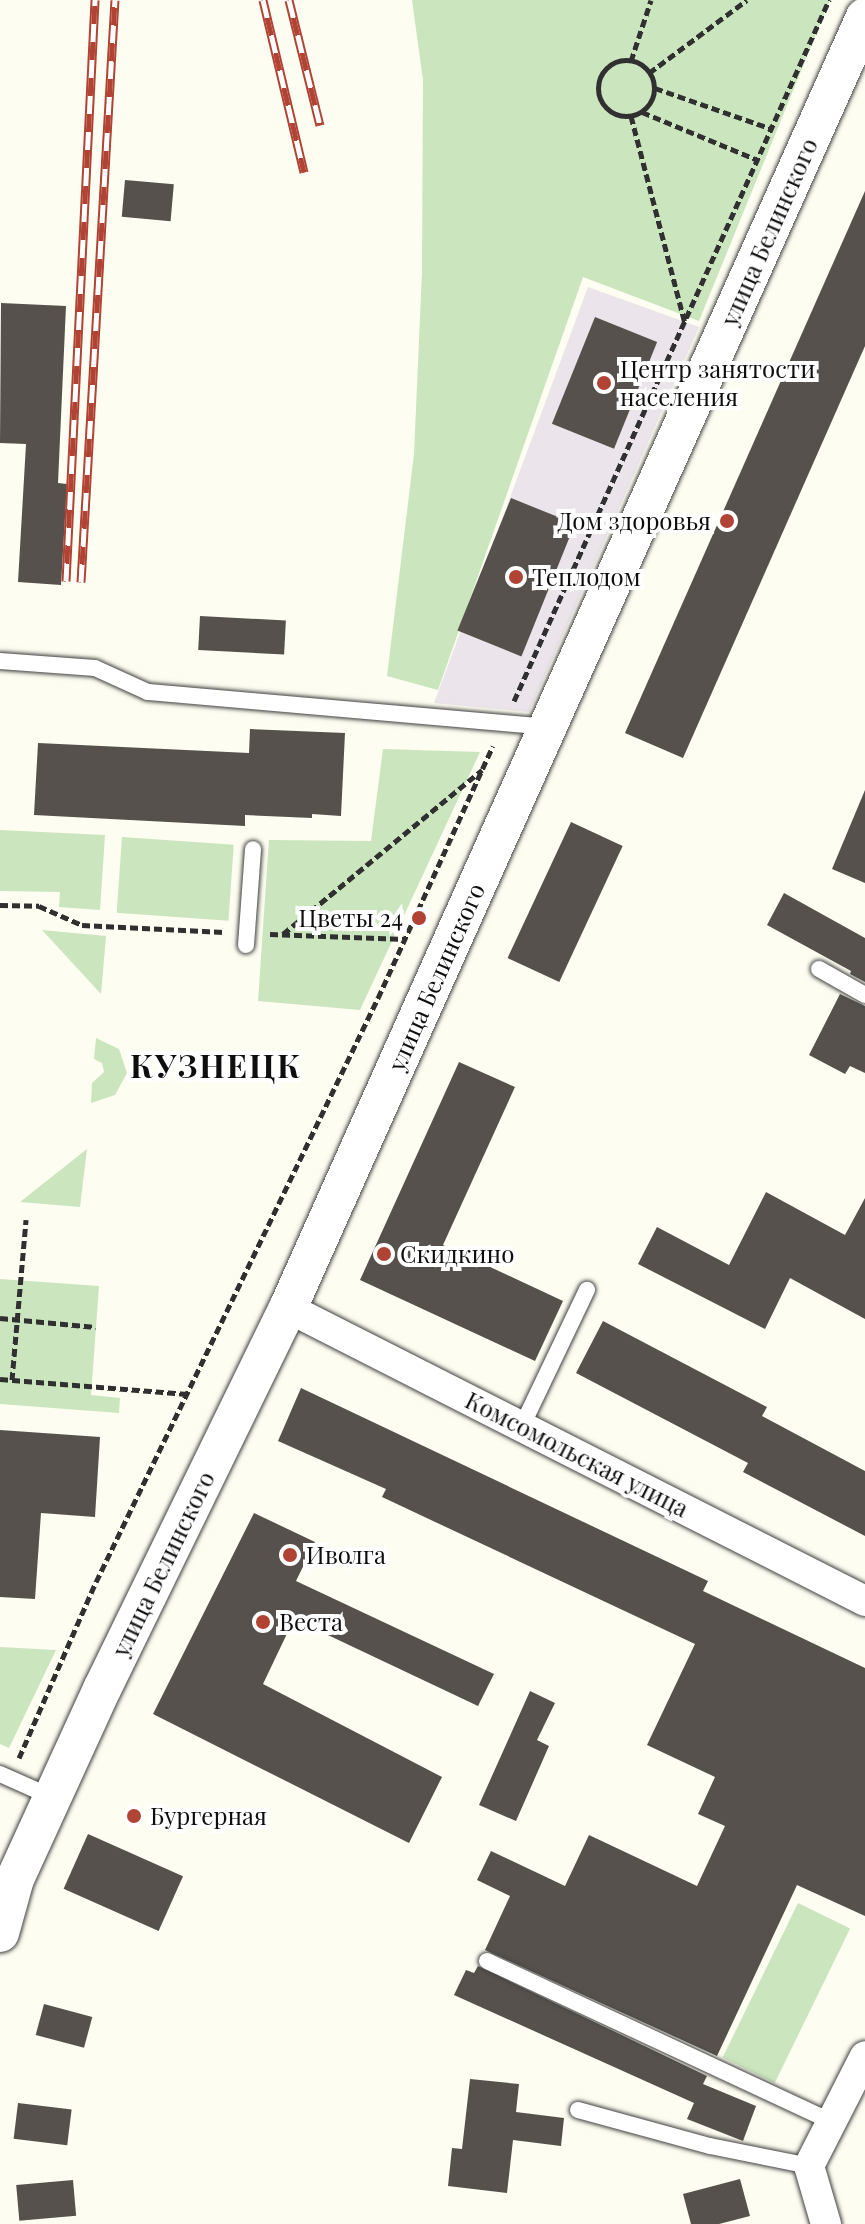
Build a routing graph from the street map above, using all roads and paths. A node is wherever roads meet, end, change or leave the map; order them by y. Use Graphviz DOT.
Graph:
graph roads {
  1 [pos="651,0"];
  2 [pos="747,0"];
  3 [pos="829,0"];
  4 [pos="865,17"];
  5 [pos="631,61"];
  6 [pos="649,73"];
  7 [pos="655,88"];
  8 [pos="642,112"];
  9 [pos="631,116"];
  10 [pos="772,129"];
  11 [pos="758,160"];
  12 [pos="685,324"];
  13 [pos="0,661"];
  14 [pos="503,724"];
  15 [pos="547,728"];
  16 [pos="482,769"];
  17 [pos="253,849"];
  18 [pos="0,905"];
  19 [pos="282,935"];
  20 [pos="246,939"];
  21 [pos="405,939"];
  22 [pos="819,969"];
  23 [pos="865,995"];
  24 [pos="26,1220"];
  25 [pos="587,1290"];
  26 [pos="288,1308"];
  27 [pos="0,1318"];
  28 [pos="17,1320"];
  29 [pos="96,1327"];
  30 [pos="0,1379"];
  31 [pos="12,1380"];
  32 [pos="187,1394"];
  33 [pos="522,1426"];
  34 [pos="865,1601"];
  35 [pos="5,1776"];
  36 [pos="52,1797"];
  37 [pos="0,1933"];
  38 [pos="487,1961"];
  39 [pos="865,2056"];
  40 [pos="578,2110"];
  41 [pos="832,2122"];
  42 [pos="809,2166"];
  43 [pos="826,2224"];
  1 -- 5 [label="path"];
  2 -- 6 [label="path"];
  3 -- 10 [label="path"];
  4 -- 15 [label="street, улица Белинского"];
  5 -- 6 [label="path"];
  5 -- 9 [label="path"];
  6 -- 7 [label="path"];
  7 -- 8 [label="path"];
  7 -- 10 [label="path"];
  8 -- 9 [label="path"];
  8 -- 11 [label="path"];
  9 -- 12 [label="path"];
  10 -- 11 [label="path"];
  11 -- 12 [label="path"];
  12 -- 14 [label="path"];
  13 -- 14 [label="lane"];
  14 -- 15 [label="lane"];
  14 -- 16 [label="path"];
  15 -- 26 [label="street, улица Белинского"];
  16 -- 19 [label="path"];
  16 -- 21 [label="path"];
  17 -- 20 [label="lane"];
  18 -- 20 [label="path"];
  19 -- 20 [label="path"];
  19 -- 21 [label="path"];
  21 -- 32 [label="path"];
  22 -- 23 [label="lane"];
  24 -- 28 [label="path"];
  25 -- 33 [label="lane"];
  26 -- 33 [label="street, Комсомольская улица"];
  26 -- 36 [label="street, улица Белинского"];
  27 -- 28 [label="path"];
  28 -- 29 [label="path"];
  28 -- 31 [label="path"];
  30 -- 31 [label="path"];
  31 -- 32 [label="path"];
  32 -- 35 [label="path"];
  33 -- 34 [label="street, Комсомольская улица"];
  35 -- 36 [label="lane"];
  36 -- 37 [label="street, улица Белинского"];
  38 -- 41 [label="lane"];
  39 -- 41 [label="street"];
  40 -- 42 [label="lane"];
  41 -- 42 [label="street"];
  42 -- 43 [label="street"];
}
